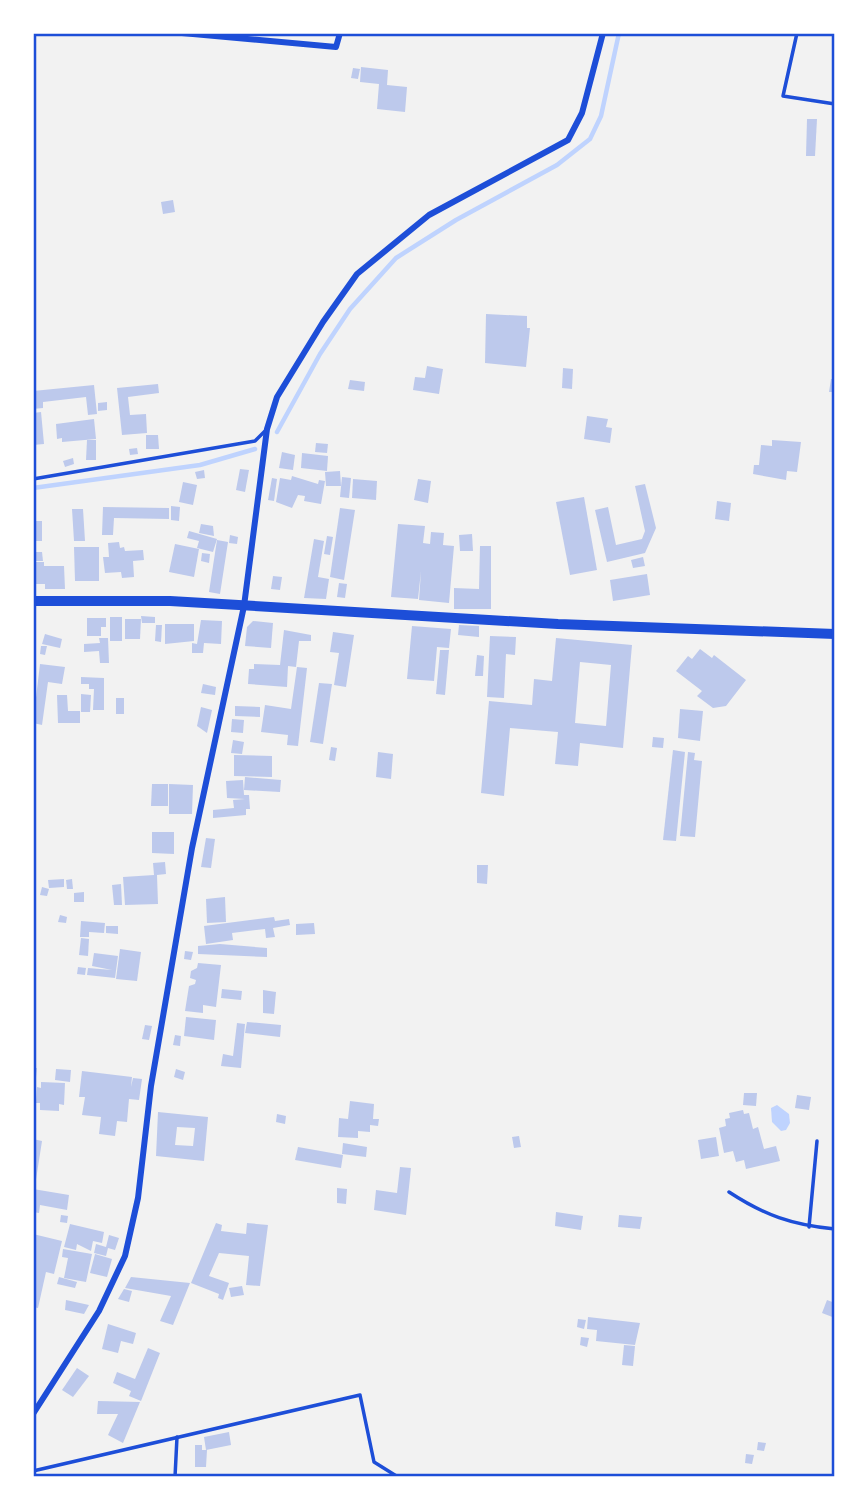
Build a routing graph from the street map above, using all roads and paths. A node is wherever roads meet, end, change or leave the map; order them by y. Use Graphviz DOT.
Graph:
graph roads {
  1 [pos="182,33"];
  2 [pos="340,33"];
  3 [pos="603,33"];
  4 [pos="797,33"];
  5 [pos="835,104"];
  6 [pos="267,431"];
  7 [pos="33,479"];
  8 [pos="33,601"];
  9 [pos="244,606"];
  10 [pos="835,635"];
  11 [pos="817,1141"];
  12 [pos="729,1192"];
  13 [pos="809,1227"];
  14 [pos="835,1229"];
  15 [pos="33,1413"];
  16 [pos="177,1437"];
  17 [pos="33,1471"];
  18 [pos="175,1477"];
  19 [pos="398,1477"];
  1 -- 2 [label="street"];
  3 -- 6 [label="street"];
  4 -- 5 [label="lane"];
  6 -- 7 [label="lane"];
  6 -- 9 [label="street"];
  8 -- 9 [label="main road"];
  9 -- 10 [label="main road"];
  9 -- 15 [label="street"];
  11 -- 13 [label="lane"];
  12 -- 13 [label="lane"];
  13 -- 14 [label="lane"];
  16 -- 17 [label="lane"];
  16 -- 18 [label="lane"];
  16 -- 19 [label="lane"];
}
